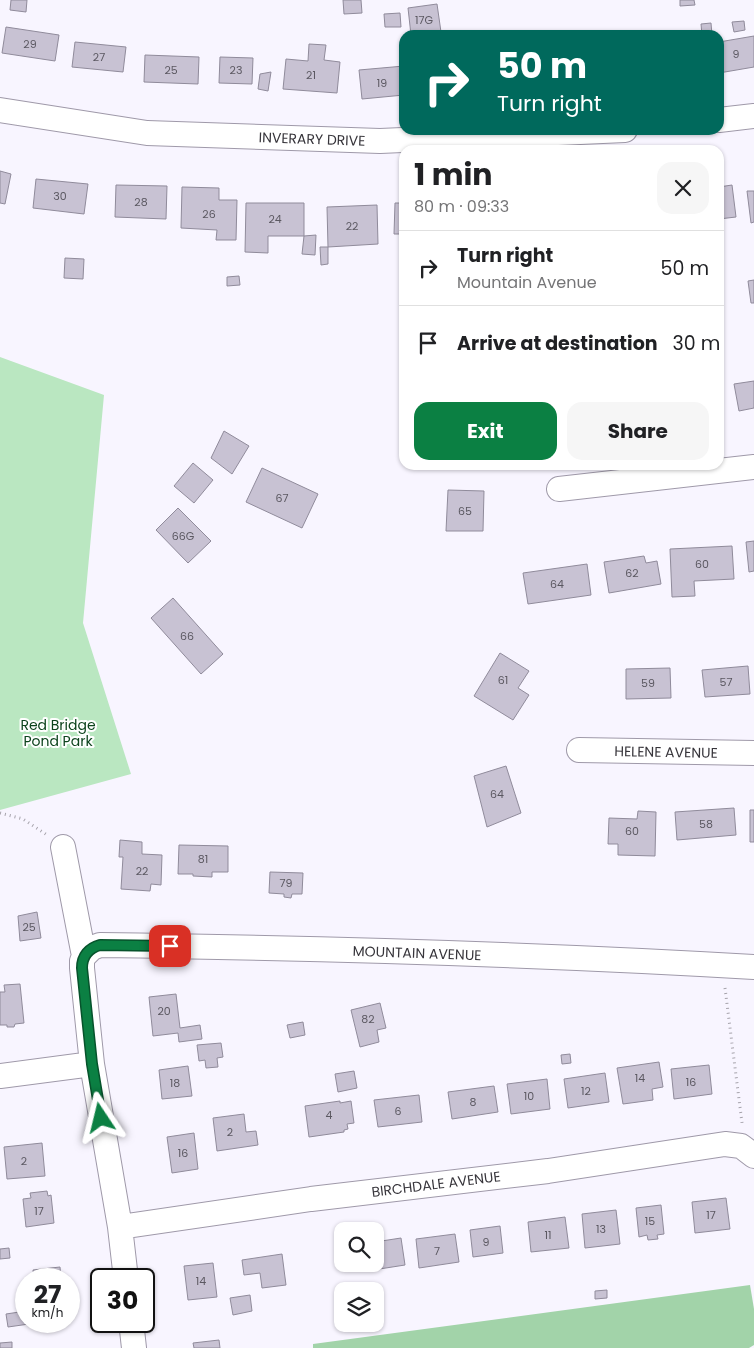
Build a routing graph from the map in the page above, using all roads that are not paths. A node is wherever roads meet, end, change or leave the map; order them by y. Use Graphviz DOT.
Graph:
graph roads {
  1 [pos="0,110"];
  2 [pos="754,116"];
  3 [pos="724,119"];
  4 [pos="523,135"];
  5 [pos="754,467"];
  6 [pos="559,489"];
  7 [pos="579,750"];
  8 [pos="754,753"];
  9 [pos="63,847"];
  10 [pos="84,956"];
  11 [pos="754,967"];
  12 [pos="92,1064"];
  13 [pos="0,1076"];
  14 [pos="750,1152"];
  15 [pos="120,1227"];
  16 [pos="125,1268"];
  17 [pos="132,1333"];
  18 [pos="134,1348"];
  1 -- 4 [label="street, INVERARY DRIVE"];
  2 -- 3 [label="street"];
  5 -- 6 [label="street"];
  7 -- 8 [label="street, HELENE AVENUE"];
  9 -- 10 [label="street"];
  10 -- 11 [label="street, MOUNTAIN AVENUE"];
  10 -- 12 [label="street"];
  12 -- 13 [label="street"];
  12 -- 15 [label="street"];
  14 -- 15 [label="street, BIRCHDALE AVENUE"];
  15 -- 16 [label="street"];
  17 -- 18 [label="street"];
}
